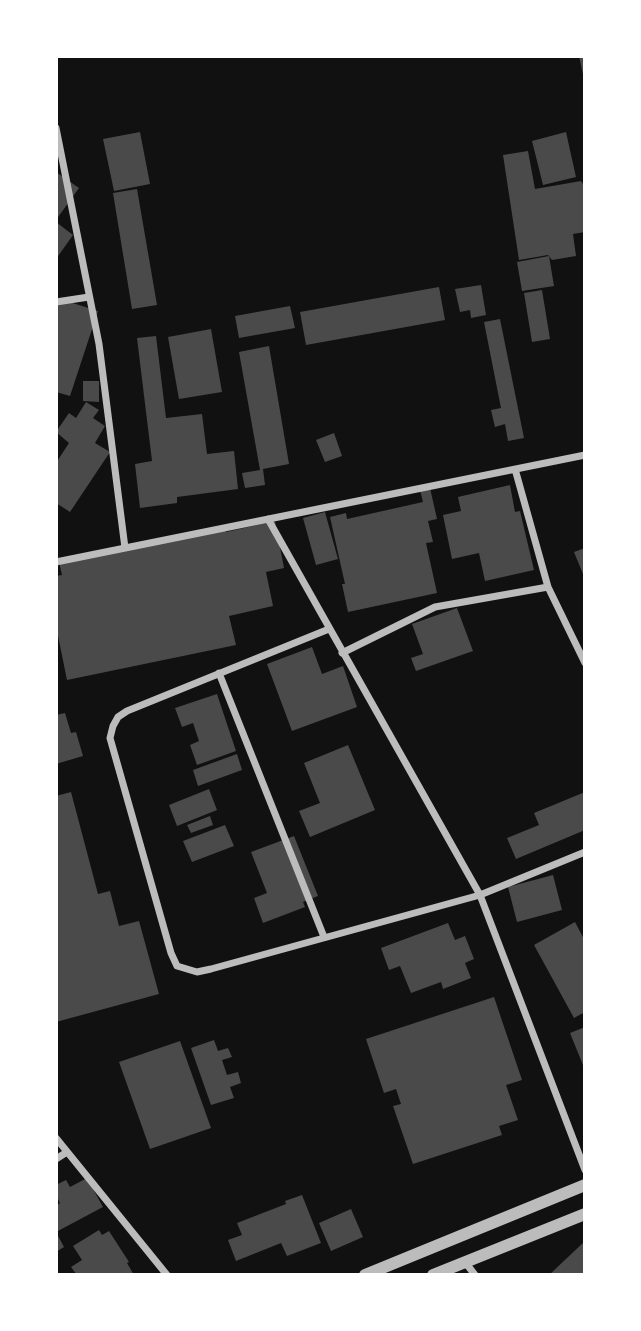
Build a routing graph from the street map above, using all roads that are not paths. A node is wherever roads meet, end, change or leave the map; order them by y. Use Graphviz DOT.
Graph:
graph roads {
  1 [pos="56,128"];
  2 [pos="58,144"];
  3 [pos="89,297"];
  4 [pos="56,303"];
  5 [pos="585,455"];
  6 [pos="515,469"];
  7 [pos="268,519"];
  8 [pos="125,548"];
  9 [pos="56,562"];
  10 [pos="548,587"];
  11 [pos="329,629"];
  12 [pos="342,653"];
  13 [pos="585,663"];
  14 [pos="219,673"];
  15 [pos="585,852"];
  16 [pos="480,895"];
  17 [pos="324,937"];
  18 [pos="56,1138"];
  19 [pos="67,1152"];
  20 [pos="56,1159"];
  21 [pos="585,1170"];
  22 [pos="585,1185"];
  23 [pos="585,1214"];
  24 [pos="465,1262"];
  25 [pos="167,1275"];
  26 [pos="365,1275"];
  27 [pos="433,1275"];
  28 [pos="475,1275"];
  1 -- 2 [label="street"];
  2 -- 3 [label="street"];
  3 -- 4 [label="street"];
  3 -- 8 [label="street"];
  5 -- 6 [label="street"];
  6 -- 7 [label="street"];
  6 -- 10 [label="street"];
  7 -- 8 [label="street"];
  7 -- 11 [label="street"];
  8 -- 9 [label="street"];
  10 -- 12 [label="street"];
  10 -- 13 [label="street"];
  11 -- 12 [label="street"];
  11 -- 14 [label="street"];
  12 -- 16 [label="street"];
  14 -- 17 [label="street"];
  14 -- 17 [label="street"];
  15 -- 16 [label="street"];
  16 -- 17 [label="street"];
  16 -- 21 [label="street"];
  18 -- 19 [label="street"];
  19 -- 20 [label="street"];
  19 -- 25 [label="street"];
  22 -- 26 [label="street"];
  23 -- 24 [label="street"];
  24 -- 27 [label="street"];
  24 -- 28 [label="street"];
}
